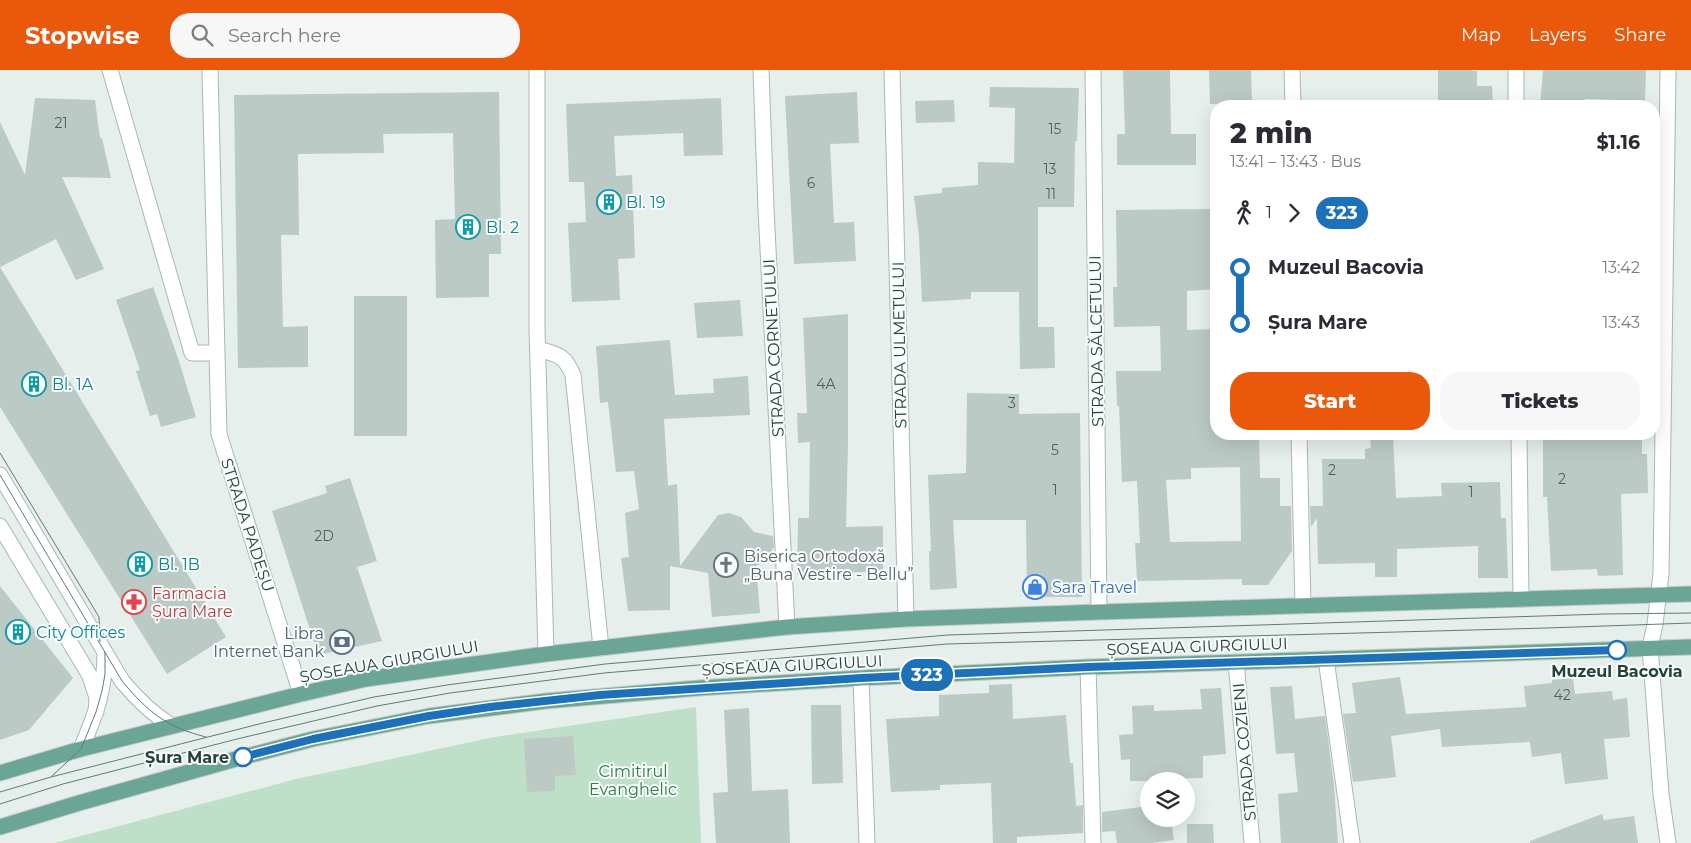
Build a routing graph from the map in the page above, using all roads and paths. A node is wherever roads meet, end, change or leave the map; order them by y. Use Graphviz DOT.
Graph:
graph roads {
  1 [pos="110,70"];
  2 [pos="210,70"];
  3 [pos="537,70"];
  4 [pos="761,70"];
  5 [pos="892,70"];
  6 [pos="1093,70"];
  7 [pos="1292,70"];
  8 [pos="1516,70"];
  9 [pos="1668,70"];
  10 [pos="1293,100"];
  11 [pos="1516,100"];
  12 [pos="538,349"];
  13 [pos="217,353"];
  14 [pos="1300,440"];
  15 [pos="1519,440"];
  16 [pos="0,475"];
  17 [pos="0,526"];
  18 [pos="1691,594"];
  19 [pos="1659,595"];
  20 [pos="1521,599"];
  21 [pos="1303,606"];
  22 [pos="1099,612"];
  23 [pos="906,619"];
  24 [pos="787,627"];
  25 [pos="1691,647"];
  26 [pos="602,648"];
  27 [pos="1650,648"];
  28 [pos="105,652"];
  29 [pos="546,654"];
  30 [pos="1326,659"];
  31 [pos="1236,662"];
  32 [pos="1088,667"];
  33 [pos="861,678"];
  34 [pos="301,694"];
  35 [pos="96,712"];
  36 [pos="172,726"];
  37 [pos="81,749"];
  38 [pos="0,773"];
  39 [pos="0,828"];
  40 [pos="867,843"];
  41 [pos="1093,843"];
  42 [pos="1252,843"];
  43 [pos="1352,843"];
  44 [pos="1668,843"];
  1 -- 13 [label="street"];
  2 -- 13 [label="street, STRADA PADEȘU"];
  3 -- 12 [label="street"];
  4 -- 24 [label="street, STRADA CORNETULUI"];
  5 -- 23 [label="street, STRADA ULMETULUI"];
  6 -- 22 [label="street, STRADA SĂLCETULUI"];
  7 -- 10 [label="street"];
  8 -- 11 [label="street"];
  9 -- 19 [label="street"];
  12 -- 26 [label="street"];
  12 -- 29 [label="street"];
  13 -- 34 [label="street, STRADA PADEȘU"];
  14 -- 21 [label="street"];
  15 -- 20 [label="street"];
  16 -- 28 [label="street"];
  17 -- 35 [label="street"];
  18 -- 19 [label="main road, ȘOSEAUA GIURGIULUI"];
  19 -- 20 [label="main road, ȘOSEAUA GIURGIULUI"];
  19 -- 27 [label="street"];
  20 -- 21 [label="main road, ȘOSEAUA GIURGIULUI"];
  21 -- 22 [label="main road, ȘOSEAUA GIURGIULUI"];
  22 -- 23 [label="main road, ȘOSEAUA GIURGIULUI"];
  23 -- 24 [label="main road, ȘOSEAUA GIURGIULUI"];
  24 -- 26 [label="main road, ȘOSEAUA GIURGIULUI"];
  25 -- 27 [label="main road, ȘOSEAUA GIURGIULUI"];
  26 -- 29 [label="main road, ȘOSEAUA GIURGIULUI"];
  27 -- 30 [label="main road, ȘOSEAUA GIURGIULUI"];
  27 -- 44 [label="street"];
  28 -- 35 [label="street"];
  28 -- 36 [label="street"];
  29 -- 34 [label="main road, ȘOSEAUA GIURGIULUI"];
  30 -- 31 [label="main road, ȘOSEAUA GIURGIULUI"];
  30 -- 43 [label="street"];
  31 -- 32 [label="main road, ȘOSEAUA GIURGIULUI"];
  31 -- 42 [label="street, STRADA COZIENI"];
  32 -- 33 [label="main road, ȘOSEAUA GIURGIULUI"];
  32 -- 41 [label="street"];
  33 -- 39 [label="main road, ȘOSEAUA GIURGIULUI"];
  33 -- 40 [label="street"];
  34 -- 36 [label="main road, ȘOSEAUA GIURGIULUI"];
  35 -- 37 [label="street"];
  36 -- 37 [label="main road, ȘOSEAUA GIURGIULUI"];
  37 -- 38 [label="main road, ȘOSEAUA GIURGIULUI"];
}
